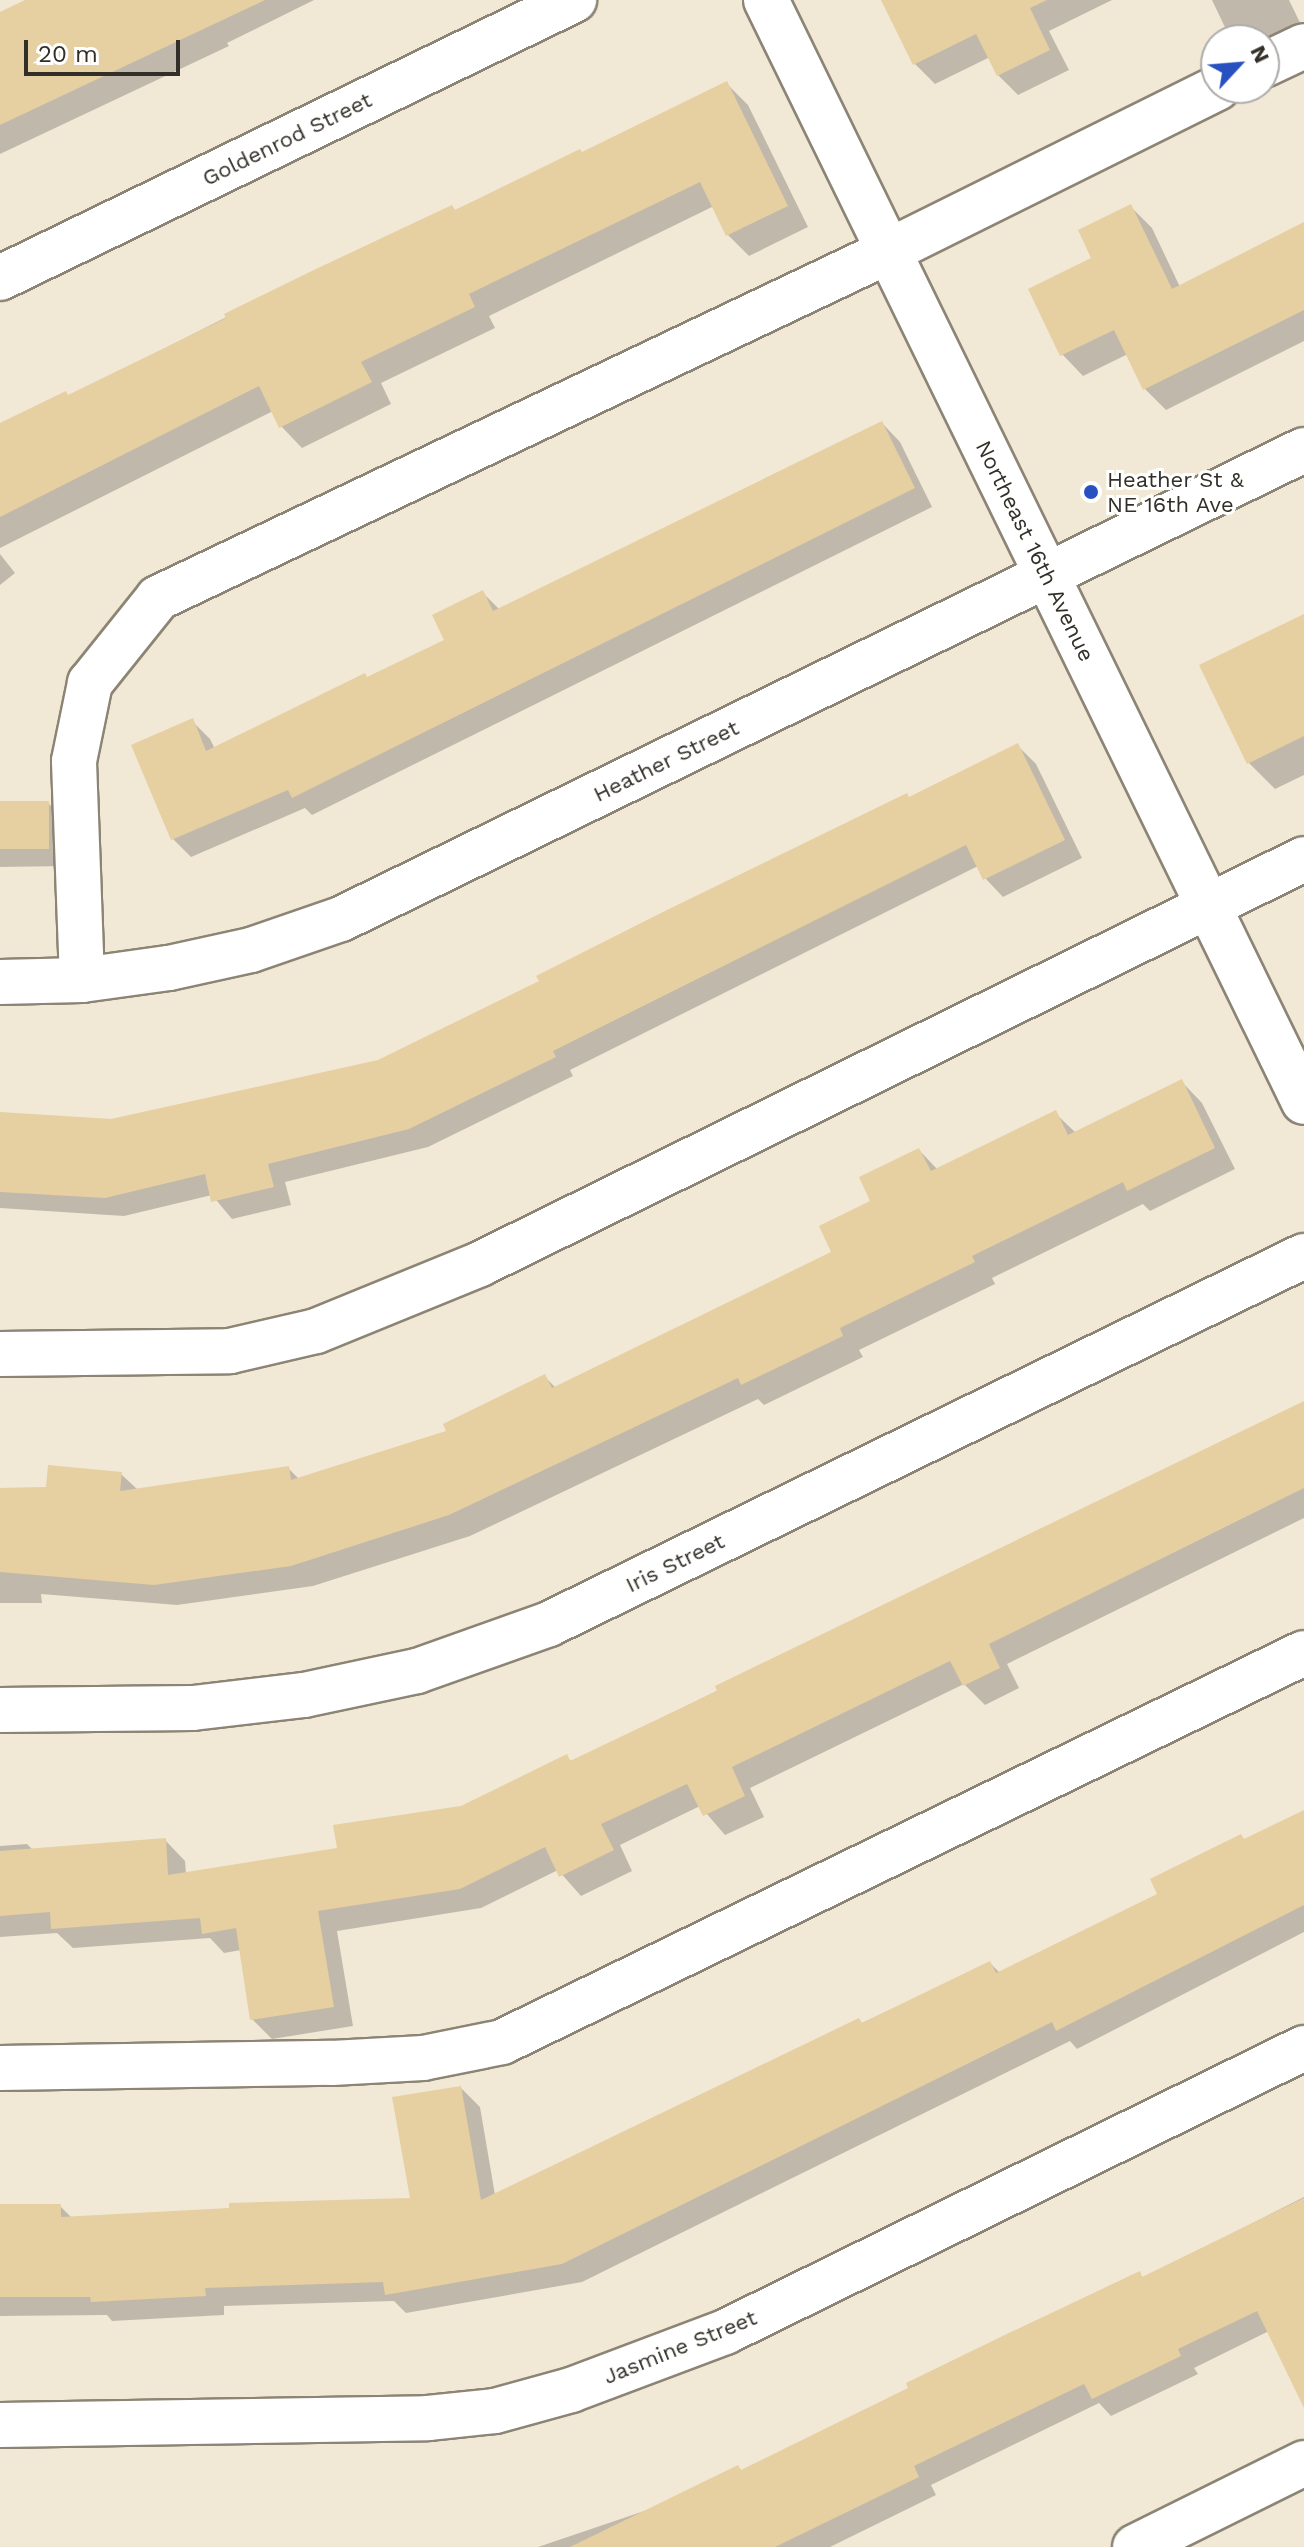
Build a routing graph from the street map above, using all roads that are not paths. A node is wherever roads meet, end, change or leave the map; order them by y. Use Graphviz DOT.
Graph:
graph roads {
  1 [pos="574,0"];
  2 [pos="766,0"];
  3 [pos="1304,46"];
  4 [pos="1280,57"];
  5 [pos="1200,97"];
  6 [pos="887,252"];
  7 [pos="0,278"];
  8 [pos="1304,450"];
  9 [pos="1048,575"];
  10 [pos="1304,859"];
  11 [pos="1206,907"];
  12 [pos="82,980"];
  13 [pos="0,982"];
  14 [pos="1304,1102"];
  15 [pos="1304,1256"];
  16 [pos="0,1354"];
  17 [pos="1304,1653"];
  18 [pos="0,1710"];
  19 [pos="1304,2048"];
  20 [pos="0,2068"];
  21 [pos="0,2425"];
  22 [pos="1304,2463"];
  23 [pos="1135,2547"];
  1 -- 7 [label="street, Goldenrod Street"];
  2 -- 6 [label="street, Northeast 16th Avenue"];
  3 -- 4 [label="street"];
  5 -- 6 [label="street"];
  6 -- 9 [label="street, Northeast 16th Avenue"];
  6 -- 12 [label="street"];
  8 -- 9 [label="street, Heather Street"];
  9 -- 11 [label="street, Northeast 16th Avenue"];
  9 -- 12 [label="street, Heather Street"];
  10 -- 11 [label="street"];
  11 -- 14 [label="street, Northeast 16th Avenue"];
  11 -- 16 [label="street"];
  12 -- 13 [label="street, Heather Street"];
  15 -- 18 [label="street, Iris Street"];
  17 -- 20 [label="street"];
  19 -- 21 [label="street, Jasmine Street"];
  22 -- 23 [label="street"];
}
